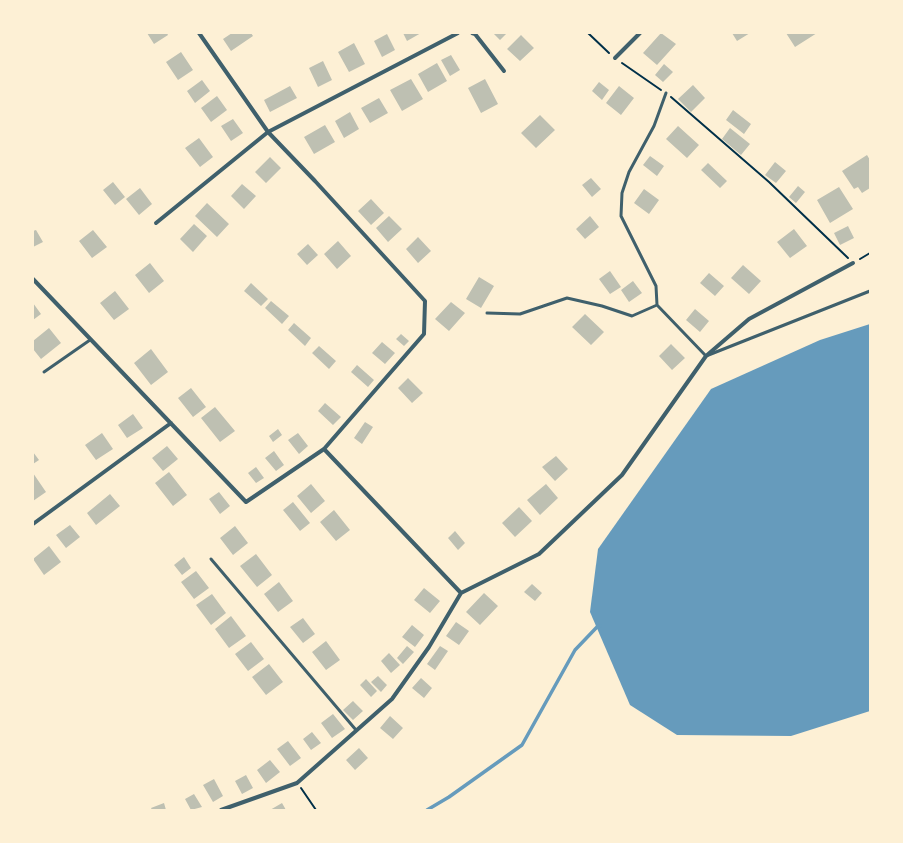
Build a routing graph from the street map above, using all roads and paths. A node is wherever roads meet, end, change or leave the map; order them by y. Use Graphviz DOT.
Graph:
graph roads {
  1 [pos="199,33"];
  2 [pos="458,33"];
  3 [pos="472,33"];
  4 [pos="588,33"];
  5 [pos="640,33"];
  6 [pos="615,58"];
  7 [pos="504,71"];
  8 [pos="666,93"];
  9 [pos="268,132"];
  10 [pos="156,223"];
  11 [pos="870,253"];
  12 [pos="853,263"];
  13 [pos="33,279"];
  14 [pos="870,291"];
  15 [pos="657,305"];
  16 [pos="487,313"];
  17 [pos="90,340"];
  18 [pos="706,356"];
  19 [pos="44,372"];
  20 [pos="171,423"];
  21 [pos="324,449"];
  22 [pos="33,524"];
  23 [pos="211,559"];
  24 [pos="461,593"];
  25 [pos="356,730"];
  26 [pos="297,783"];
  27 [pos="221,810"];
  28 [pos="316,810"];
  1 -- 9 [label="street"];
  2 -- 9 [label="street"];
  3 -- 7 [label="street"];
  4 -- 6 [label="path"];
  5 -- 6 [label="street"];
  6 -- 8 [label="path"];
  8 -- 12 [label="path"];
  8 -- 15 [label="lane"];
  9 -- 10 [label="street"];
  9 -- 21 [label="street"];
  11 -- 12 [label="path"];
  12 -- 18 [label="street"];
  13 -- 17 [label="street"];
  14 -- 18 [label="lane"];
  15 -- 16 [label="lane"];
  15 -- 18 [label="lane"];
  17 -- 19 [label="lane"];
  17 -- 20 [label="street"];
  18 -- 24 [label="street"];
  20 -- 21 [label="street"];
  20 -- 22 [label="street"];
  21 -- 24 [label="street"];
  23 -- 25 [label="lane"];
  24 -- 25 [label="street"];
  25 -- 26 [label="street"];
  26 -- 27 [label="street"];
  26 -- 28 [label="path"];
}
